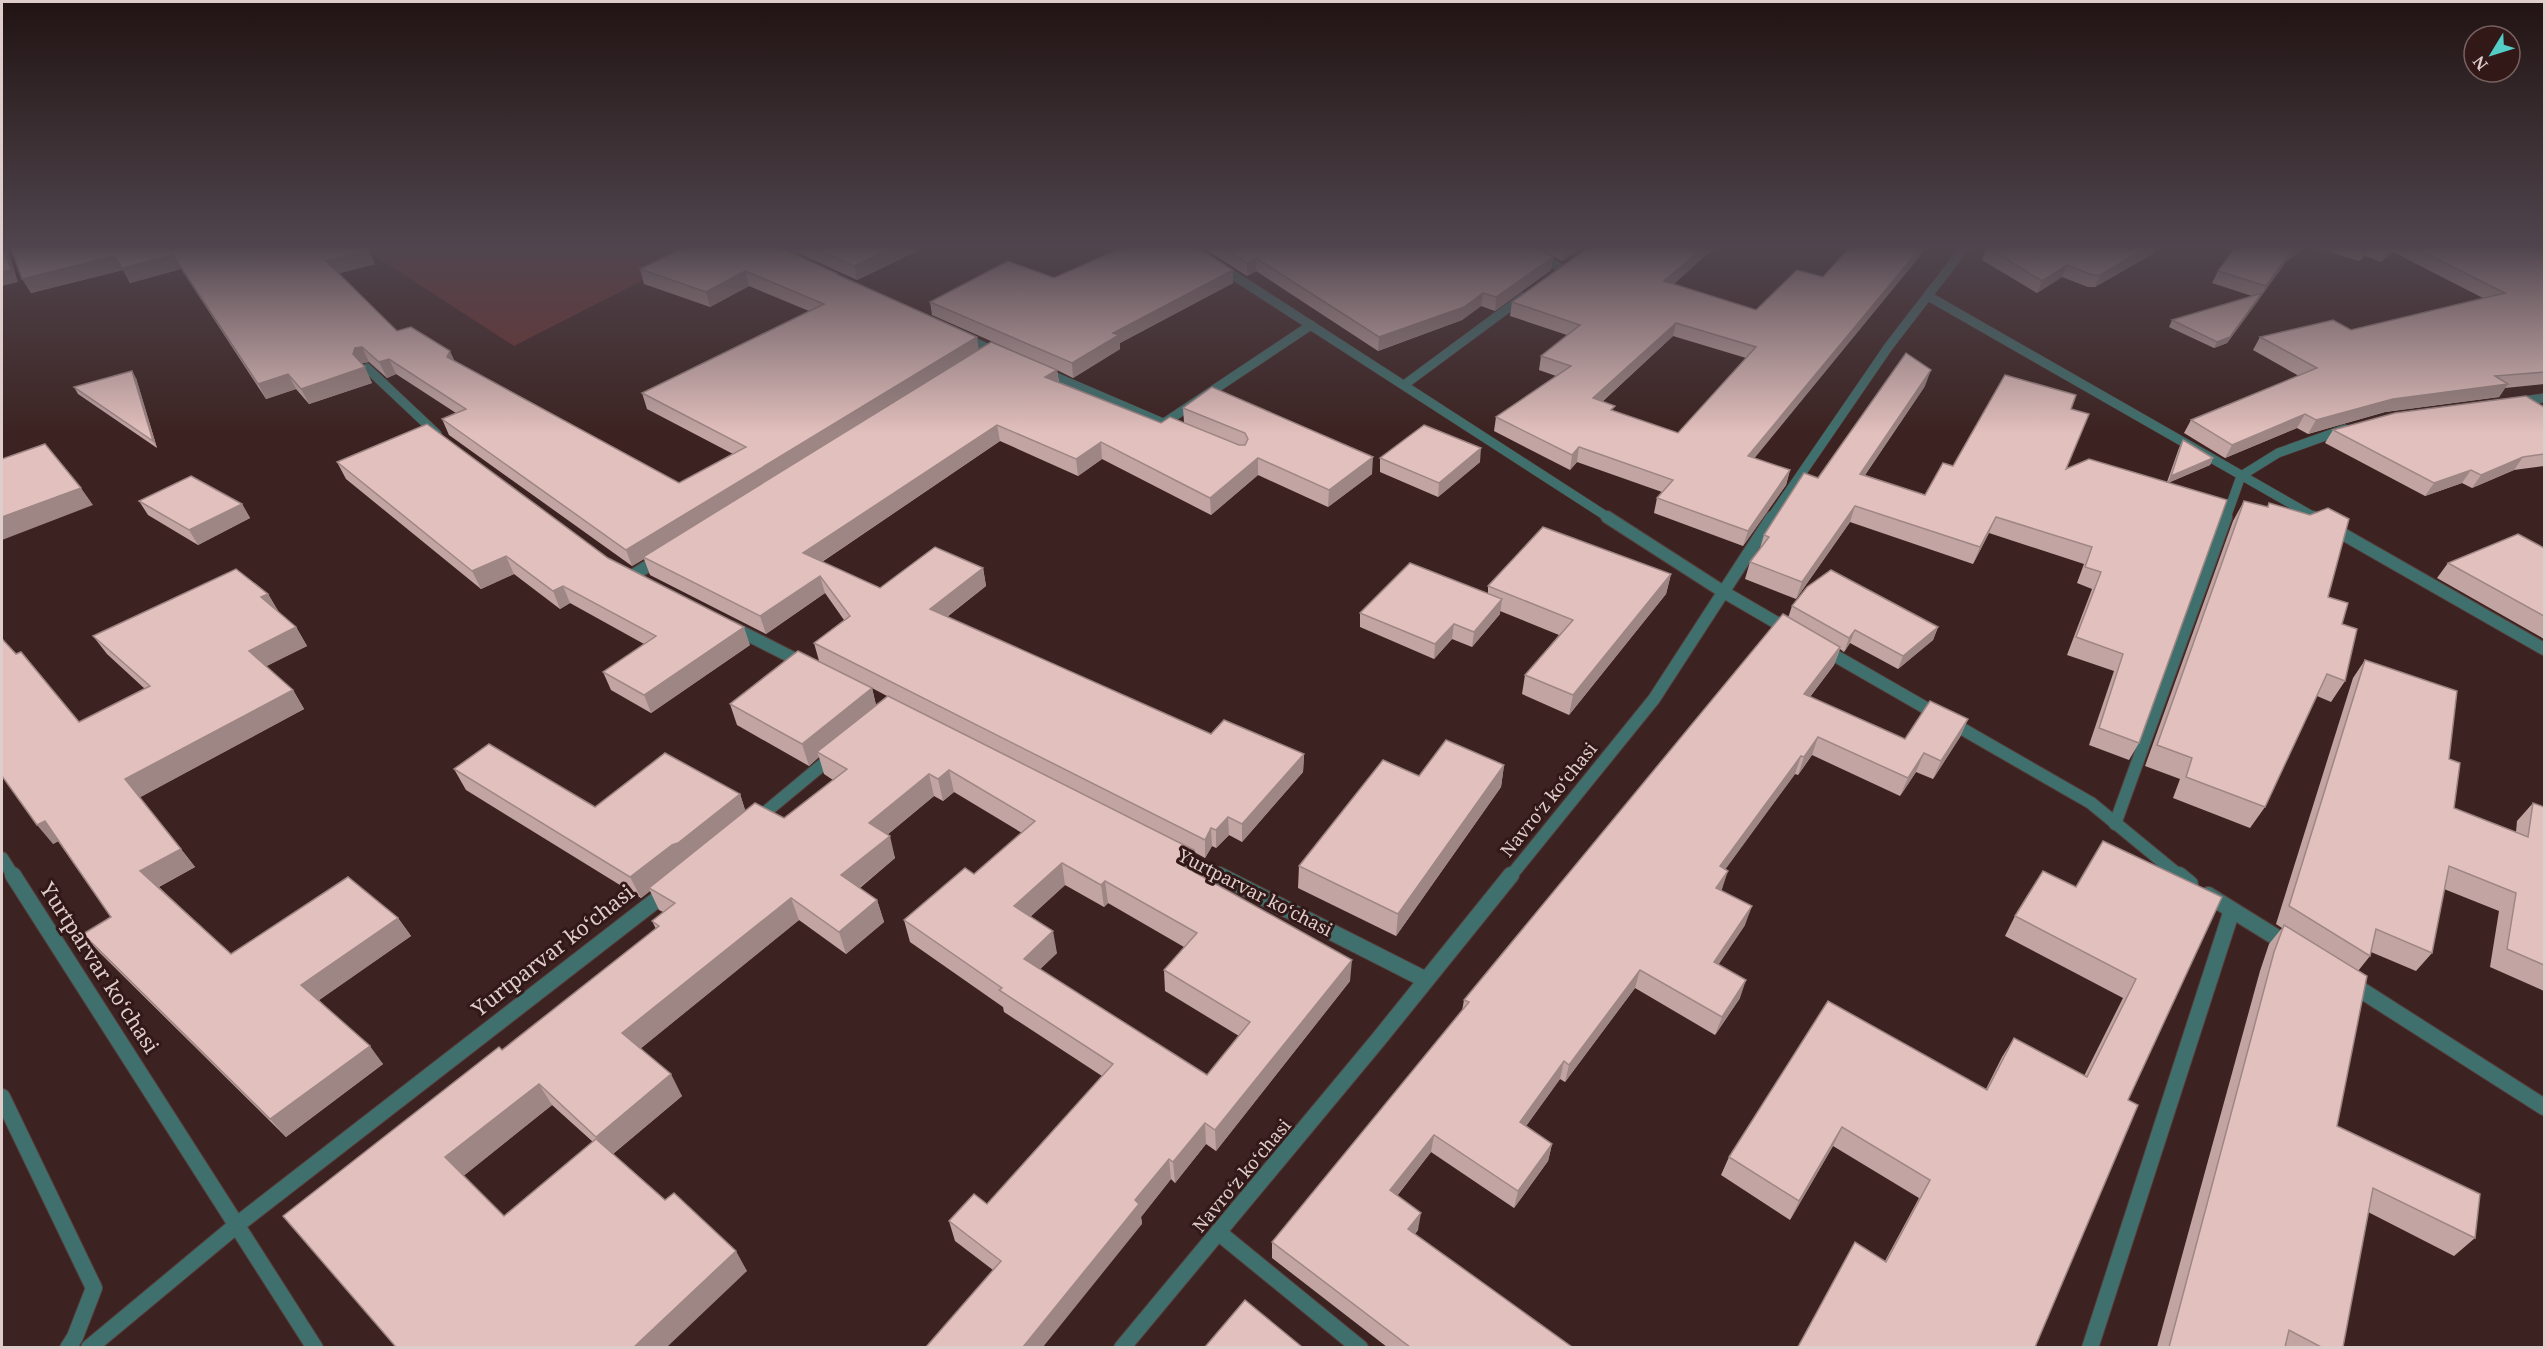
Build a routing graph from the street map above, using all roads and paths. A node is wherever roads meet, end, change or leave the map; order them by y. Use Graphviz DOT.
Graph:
graph roads {
  1 [pos="1286,309"];
  2 [pos="1507,309"];
  3 [pos="1918,309"];
  4 [pos="1951,309"];
  5 [pos="1311,325"];
  6 [pos="950,331"];
  7 [pos="993,351"];
  8 [pos="1004,355"];
  9 [pos="973,363"];
  10 [pos="367,368"];
  11 [pos="1036,369"];
  12 [pos="1404,385"];
  13 [pos="2544,398"];
  14 [pos="2509,403"];
  15 [pos="1164,423"];
  16 [pos="2359,426"];
  17 [pos="1183,431"];
  18 [pos="450,444"];
  19 [pos="2241,476"];
  20 [pos="672,551"];
  21 [pos="620,569"];
  22 [pos="1722,591"];
  23 [pos="726,623"];
  24 [pos="2544,649"];
  25 [pos="819,671"];
  26 [pos="848,744"];
  27 [pos="2115,824"];
  28 [pos="741,832"];
  29 [pos="1170,850"];
  30 [pos="2,858"];
  31 [pos="678,883"];
  32 [pos="2232,910"];
  33 [pos="2301,953"];
  34 [pos="2341,978"];
  35 [pos="1426,980"];
  36 [pos="2,1097"];
  37 [pos="2544,1107"];
  38 [pos="238,1224"];
  39 [pos="1218,1232"];
  40 [pos="68,1347"];
  41 [pos="89,1347"];
  42 [pos="315,1347"];
  43 [pos="1122,1347"];
  44 [pos="1360,1347"];
  45 [pos="2090,1347"];
  1 -- 5 [label="street"];
  2 -- 12 [label="street"];
  3 -- 22 [label="street, Navroʻz koʻchasi"];
  4 -- 19 [label="street"];
  5 -- 12 [label="street"];
  5 -- 15 [label="street"];
  6 -- 7 [label="street"];
  7 -- 8 [label="street"];
  7 -- 9 [label="street"];
  10 -- 18 [label="street"];
  11 -- 15 [label="street"];
  12 -- 22 [label="street"];
  13 -- 14 [label="street"];
  15 -- 17 [label="street"];
  16 -- 19 [label="street"];
  19 -- 24 [label="street"];
  19 -- 27 [label="street"];
  20 -- 21 [label="street"];
  22 -- 27 [label="street"];
  22 -- 35 [label="street, Navroʻz koʻchasi"];
  23 -- 25 [label="street"];
  26 -- 28 [label="street"];
  27 -- 32 [label="street"];
  29 -- 35 [label="street, Yurtparvar koʻchasi"];
  30 -- 38 [label="street, Yurtparvar koʻchasi"];
  31 -- 38 [label="street, Yurtparvar koʻchasi"];
  32 -- 33 [label="street"];
  32 -- 45 [label="street"];
  34 -- 37 [label="street"];
  35 -- 39 [label="street, Navroʻz koʻchasi"];
  36 -- 40 [label="street"];
  38 -- 41 [label="street"];
  38 -- 42 [label="street, Yurtparvar koʻchasi"];
  39 -- 43 [label="street, Navroʻz koʻchasi"];
  39 -- 44 [label="street"];
}
